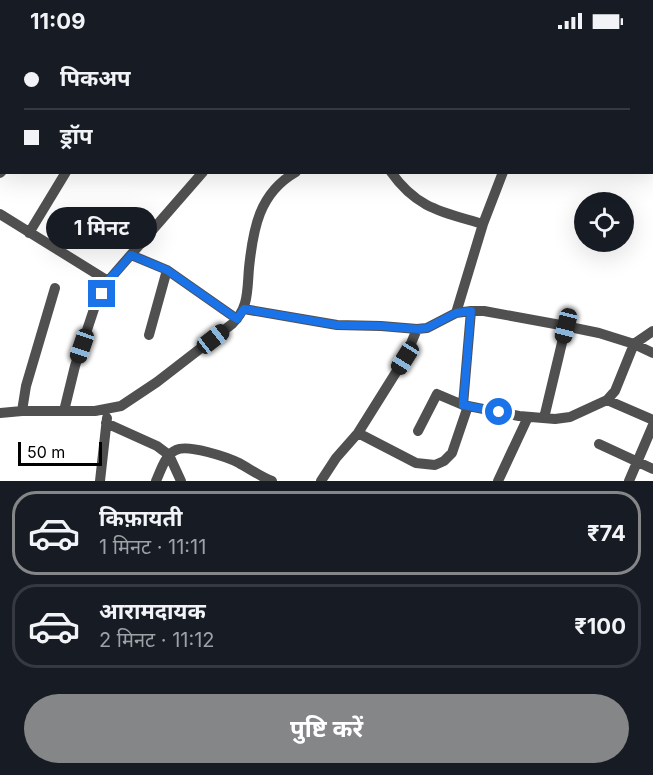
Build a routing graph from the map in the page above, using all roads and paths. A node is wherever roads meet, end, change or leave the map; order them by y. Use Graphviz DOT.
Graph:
graph roads {
  1 [pos="65,174"];
  2 [pos="201,174"];
  3 [pos="392,174"];
  4 [pos="502,174"];
  5 [pos="280,176"];
  6 [pos="0,214"];
  7 [pos="483,224"];
  8 [pos="29,232"];
  9 [pos="131,255"];
  10 [pos="167,270"];
  11 [pos="108,281"];
  12 [pos="55,288"];
  13 [pos="244,309"];
  14 [pos="471,311"];
  15 [pos="456,313"];
  16 [pos="237,319"];
  17 [pos="566,326"];
  18 [pos="417,329"];
  19 [pos="653,331"];
  20 [pos="149,335"];
  21 [pos="634,344"];
  22 [pos="653,353"];
  23 [pos="607,400"];
  24 [pos="465,405"];
  25 [pos="108,409"];
  26 [pos="22,411"];
  27 [pos="64,411"];
  28 [pos="0,413"];
  29 [pos="528,417"];
  30 [pos="544,418"];
  31 [pos="653,420"];
  32 [pos="106,423"];
  33 [pos="653,425"];
  34 [pos="418,431"];
  35 [pos="358,433"];
  36 [pos="599,444"];
  37 [pos="169,455"];
  38 [pos="637,462"];
  39 [pos="653,469"];
  40 [pos="100,481"];
  41 [pos="156,481"];
  42 [pos="181,481"];
  43 [pos="272,481"];
  44 [pos="321,481"];
  45 [pos="498,481"];
  46 [pos="629,481"];
  1 -- 8 [label="street"];
  2 -- 9 [label="street"];
  3 -- 7 [label="street"];
  4 -- 7 [label="street"];
  5 -- 13 [label="street"];
  6 -- 8 [label="street"];
  7 -- 15 [label="street"];
  8 -- 11 [label="street"];
  9 -- 10 [label="street"];
  9 -- 11 [label="street"];
  10 -- 16 [label="street"];
  10 -- 20 [label="street"];
  11 -- 27 [label="street"];
  12 -- 26 [label="street"];
  13 -- 16 [label="street"];
  13 -- 18 [label="street"];
  14 -- 15 [label="street"];
  14 -- 17 [label="street"];
  14 -- 24 [label="street"];
  15 -- 18 [label="street"];
  16 -- 25 [label="street"];
  17 -- 21 [label="street"];
  17 -- 30 [label="street"];
  18 -- 35 [label="street"];
  19 -- 21 [label="street"];
  21 -- 22 [label="street"];
  21 -- 23 [label="street"];
  23 -- 30 [label="street"];
  23 -- 31 [label="street"];
  24 -- 29 [label="street"];
  24 -- 34 [label="street"];
  24 -- 35 [label="street"];
  25 -- 27 [label="street"];
  25 -- 32 [label="street"];
  26 -- 27 [label="street"];
  26 -- 28 [label="street"];
  29 -- 30 [label="street"];
  29 -- 45 [label="street"];
  32 -- 37 [label="street"];
  32 -- 40 [label="street"];
  33 -- 38 [label="street"];
  35 -- 44 [label="street"];
  36 -- 38 [label="street"];
  37 -- 41 [label="street"];
  37 -- 42 [label="street"];
  37 -- 43 [label="street"];
  38 -- 39 [label="street"];
  38 -- 46 [label="street"];
}
